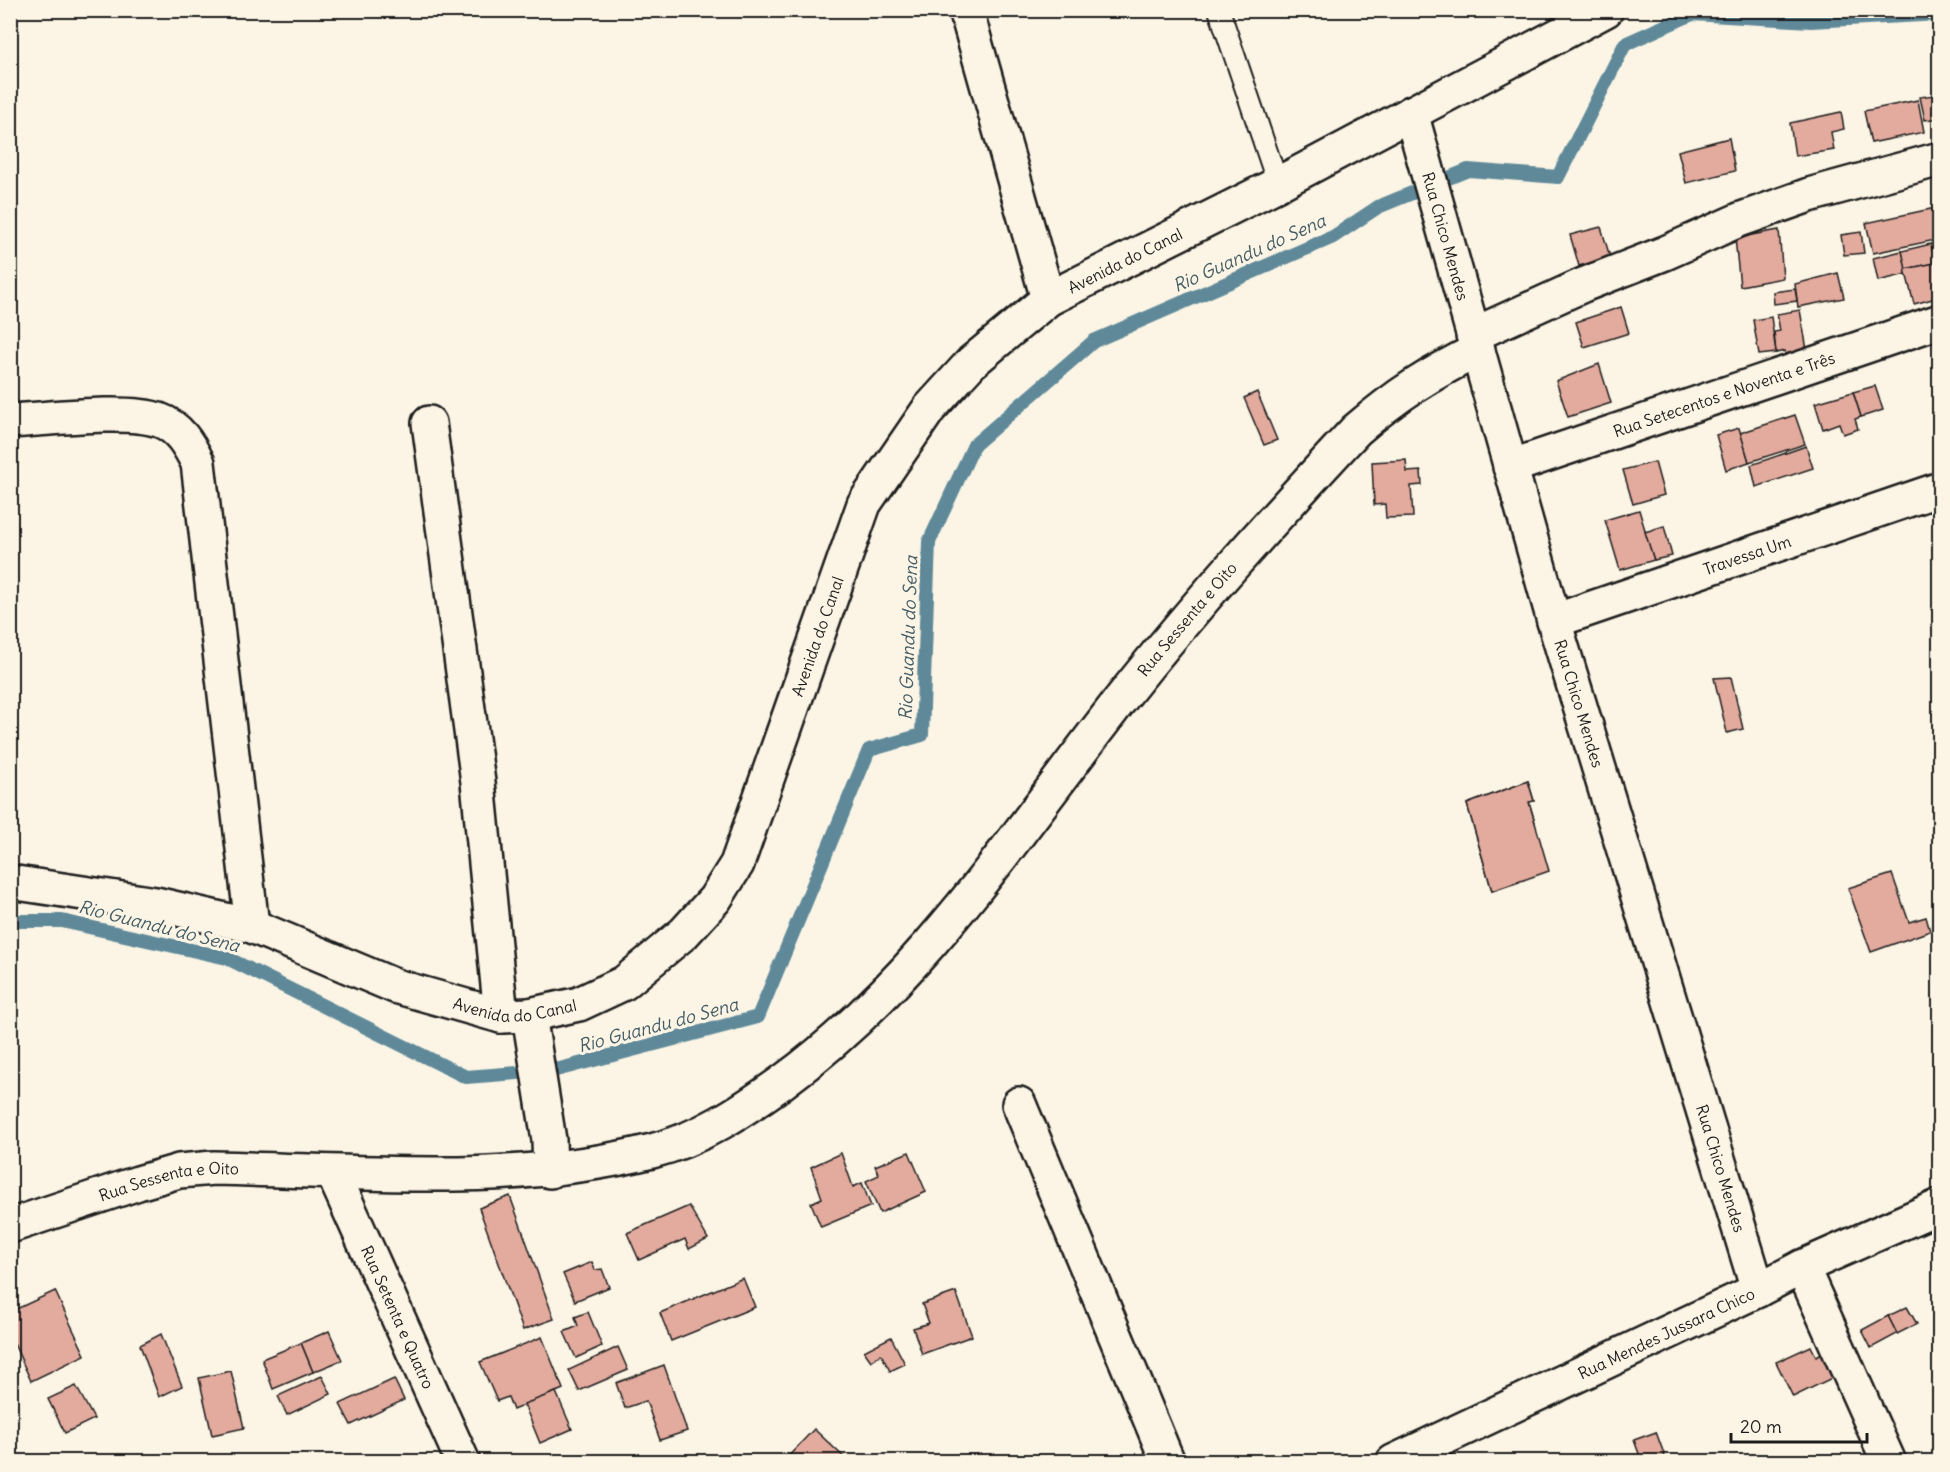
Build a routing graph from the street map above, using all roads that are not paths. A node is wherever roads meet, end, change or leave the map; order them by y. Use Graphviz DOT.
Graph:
graph roads {
  1 [pos="966,10"];
  2 [pos="1219,10"];
  3 [pos="1606,10"];
  4 [pos="1411,113"];
  5 [pos="1940,159"];
  6 [pos="1278,184"];
  7 [pos="1048,299"];
  8 [pos="1940,321"];
  9 [pos="1475,343"];
  10 [pos="10,421"];
  11 [pos="429,423"];
  12 [pos="1510,467"];
  13 [pos="1940,489"];
  14 [pos="1554,621"];
  15 [pos="10,882"];
  16 [pos="252,926"];
  17 [pos="521,1024"];
  18 [pos="1019,1104"];
  19 [pos="549,1155"];
  20 [pos="333,1173"];
  21 [pos="1940,1206"];
  22 [pos="10,1226"];
  23 [pos="1802,1267"];
  24 [pos="1758,1290"];
  25 [pos="463,1461"];
  26 [pos="1168,1461"];
  27 [pos="1393,1461"];
  28 [pos="1889,1461"];
  1 -- 7 [label="street"];
  2 -- 6 [label="lane"];
  3 -- 4 [label="street, Avenida do Canal"];
  4 -- 6 [label="street, Avenida do Canal"];
  4 -- 9 [label="street, Rua Chico Mendes"];
  5 -- 9 [label="street, Rua Sessenta e Oito"];
  6 -- 7 [label="street, Avenida do Canal"];
  7 -- 17 [label="street, Avenida do Canal"];
  8 -- 12 [label="street, Rua Setecentos e Noventa e Três"];
  9 -- 12 [label="street, Rua Chico Mendes"];
  9 -- 19 [label="street, Rua Sessenta e Oito"];
  10 -- 16 [label="street"];
  11 -- 17 [label="street"];
  12 -- 14 [label="street, Rua Chico Mendes"];
  13 -- 14 [label="street, Travessa Um"];
  14 -- 24 [label="street, Rua Chico Mendes"];
  15 -- 16 [label="street, Avenida do Canal"];
  16 -- 17 [label="street, Avenida do Canal"];
  17 -- 19 [label="street"];
  18 -- 26 [label="street"];
  19 -- 20 [label="street, Rua Sessenta e Oito"];
  20 -- 22 [label="street, Rua Sessenta e Oito"];
  20 -- 25 [label="street, Rua Setenta e Quatro"];
  21 -- 23 [label="street, Rua Mendes Jussara Chico"];
  23 -- 24 [label="street, Rua Mendes Jussara Chico"];
  23 -- 28 [label="street"];
  24 -- 27 [label="street, Rua Mendes Jussara Chico"];
}
